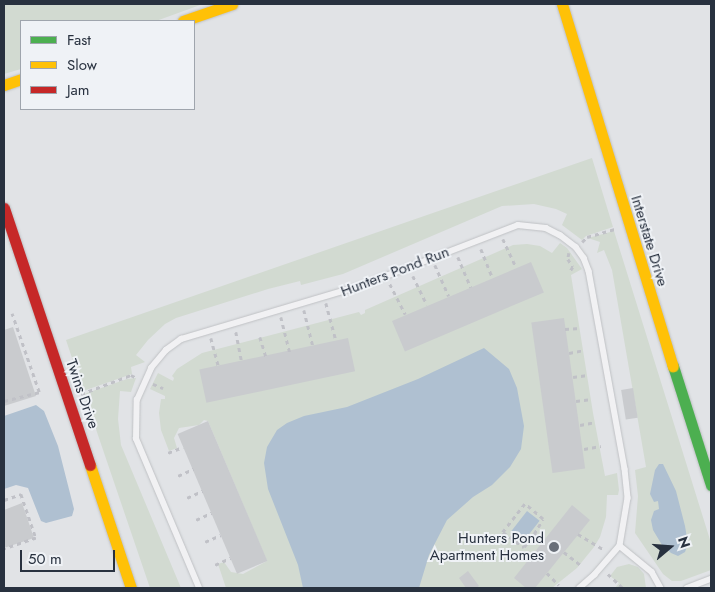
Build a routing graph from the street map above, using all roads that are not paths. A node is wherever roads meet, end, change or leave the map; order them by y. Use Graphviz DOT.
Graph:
graph roads {
  1 [pos="232,4"];
  2 [pos="562,4"];
  3 [pos="186,20"];
  4 [pos="20,78"];
  5 [pos="4,85"];
  6 [pos="4,208"];
  7 [pos="711,485"];
  8 [pos="620,546"];
  9 [pos="711,579"];
  10 [pos="132,588"];
  11 [pos="199,588"];
  12 [pos="580,588"];
  13 [pos="661,588"];
  14 [pos="687,588"];
  1 -- 3 [label="main road"];
  2 -- 7 [label="main road, Interstate Drive"];
  4 -- 5 [label="main road"];
  6 -- 10 [label="main road, Twins Drive"];
  8 -- 11 [label="lane, Hunters Pond Run"];
  8 -- 12 [label="lane"];
  8 -- 13 [label="lane"];
  9 -- 14 [label="lane"];
}
